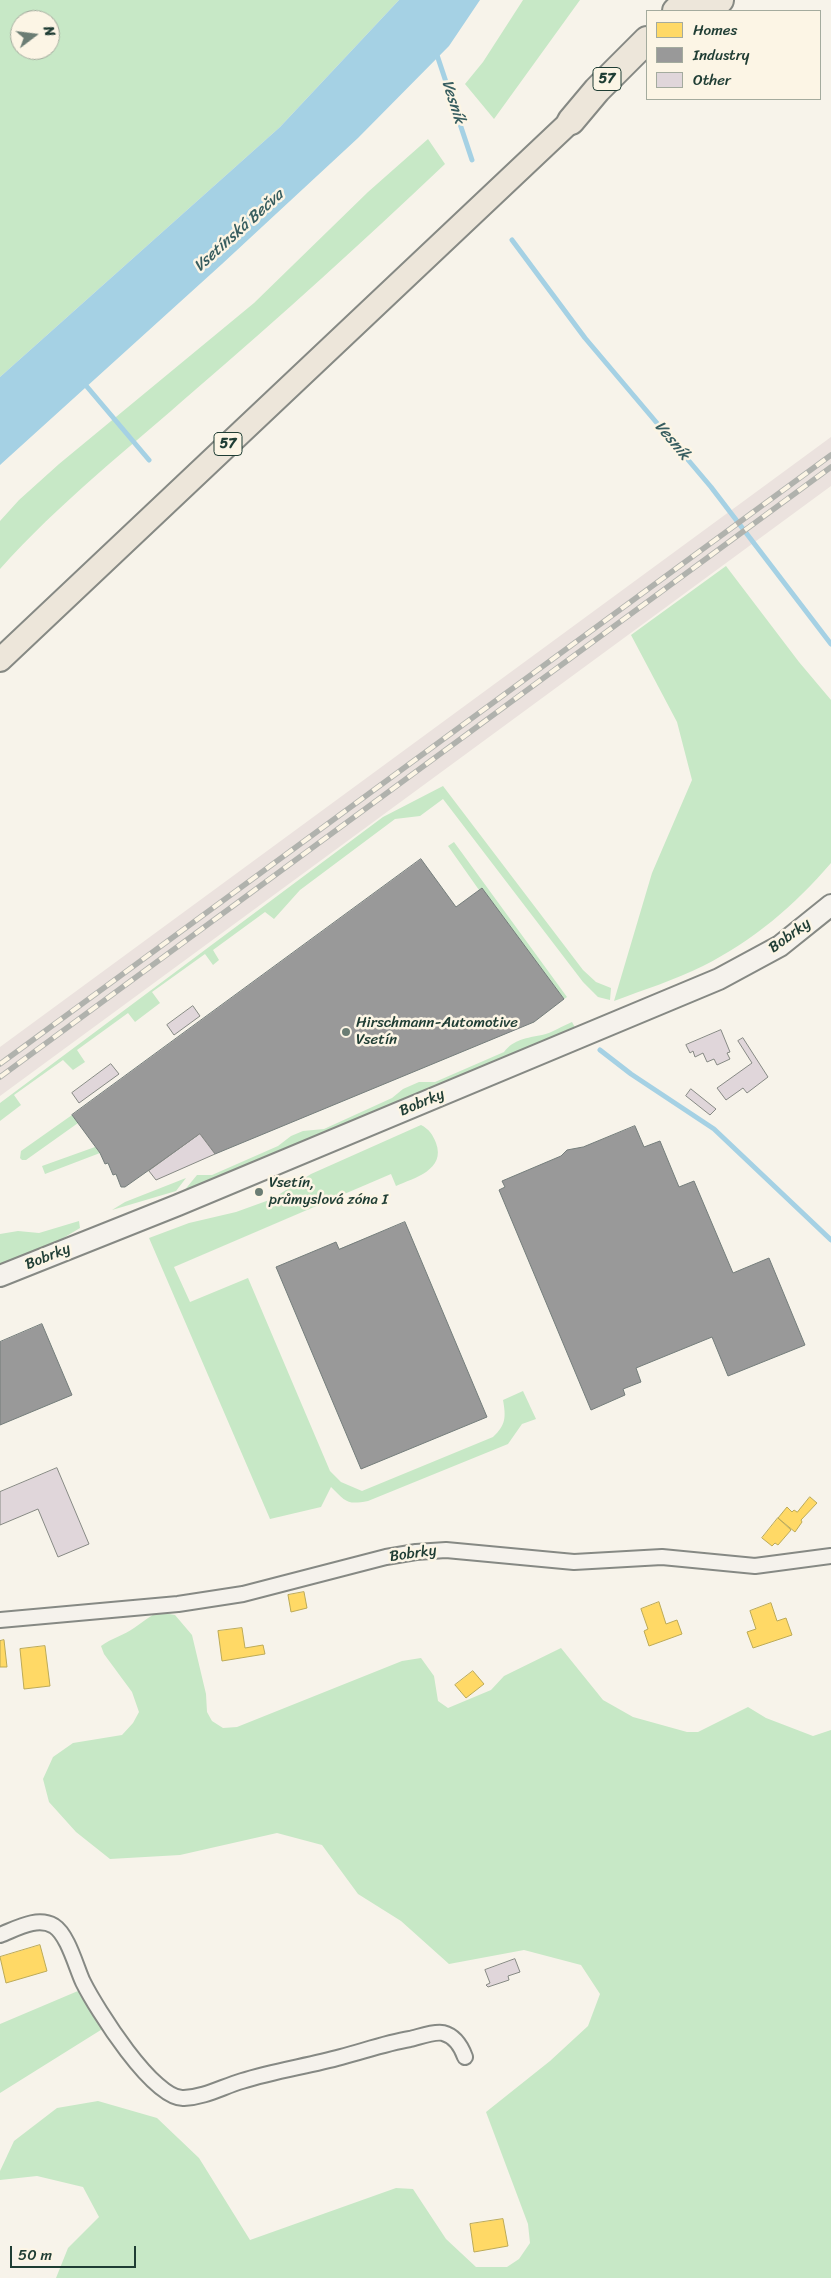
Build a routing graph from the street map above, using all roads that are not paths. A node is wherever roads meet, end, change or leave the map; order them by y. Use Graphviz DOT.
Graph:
graph roads {
  1 [pos="688,0"];
  2 [pos="720,0"];
  3 [pos="677,10"];
  4 [pos="709,10"];
  5 [pos="646,41"];
  6 [pos="646,66"];
  7 [pos="571,121"];
  8 [pos="0,660"];
  9 [pos="831,905"];
  10 [pos="0,1276"];
  11 [pos="831,1556"];
  12 [pos="0,1620"];
  13 [pos="0,1935"];
  14 [pos="465,2057"];
  1 -- 3 [label="highway"];
  2 -- 4 [label="highway"];
  5 -- 7 [label="highway, 57"];
  6 -- 7 [label="highway, 57"];
  7 -- 8 [label="main road, 57"];
  9 -- 10 [label="street, Bobrky"];
  11 -- 12 [label="street, Bobrky"];
  13 -- 14 [label="street"];
}
